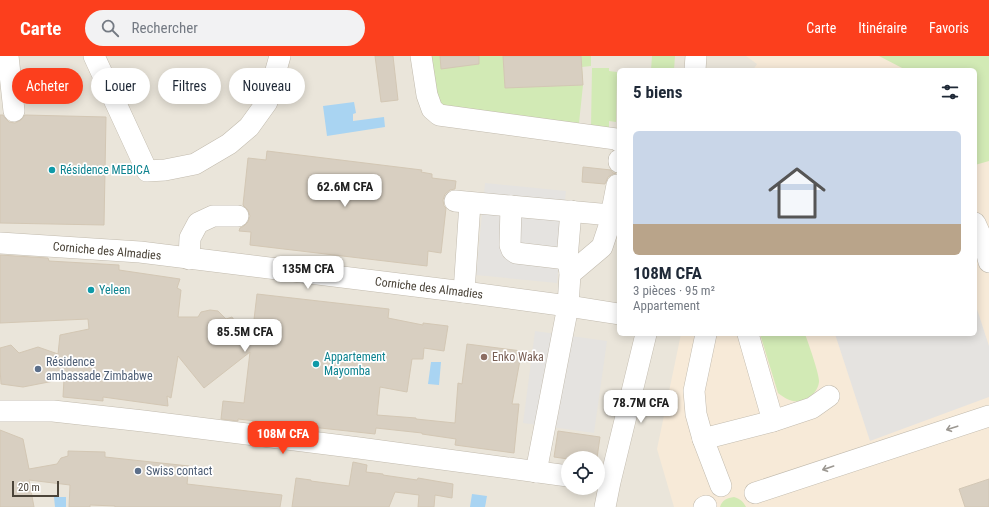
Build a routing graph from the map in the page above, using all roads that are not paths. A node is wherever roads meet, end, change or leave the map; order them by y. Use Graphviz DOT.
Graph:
graph roads {
  1 [pos="8,56"];
  2 [pos="94,56"];
  3 [pos="280,56"];
  4 [pos="421,56"];
  5 [pos="696,56"];
  6 [pos="695,68"];
  7 [pos="14,111"];
  8 [pos="617,140"];
  9 [pos="617,185"];
  10 [pos="512,206"];
  11 [pos="571,211"];
  12 [pos="611,215"];
  13 [pos="238,216"];
  14 [pos="977,227"];
  15 [pos="0,244"];
  16 [pos="189,259"];
  17 [pos="989,262"];
  18 [pos="568,267"];
  19 [pos="464,292"];
  20 [pos="568,306"];
  21 [pos="617,314"];
  22 [pos="645,336"];
  23 [pos="706,336"];
  24 [pos="749,336"];
  25 [pos="829,396"];
  26 [pos="0,411"];
  27 [pos="989,416"];
  28 [pos="773,421"];
  29 [pos="703,439"];
  30 [pos="536,472"];
  31 [pos="561,475"];
  32 [pos="605,478"];
  33 [pos="721,486"];
  34 [pos="755,493"];
  35 [pos="605,495"];
  36 [pos="605,507"];
  1 -- 7 [label="street"];
  2 -- 3 [label="street"];
  4 -- 8 [label="street"];
  5 -- 6 [label="street"];
  9 -- 12 [label="street"];
  10 -- 11 [label="street"];
  10 -- 18 [label="street"];
  10 -- 19 [label="street"];
  11 -- 12 [label="street"];
  11 -- 18 [label="street"];
  12 -- 18 [label="street"];
  13 -- 16 [label="street"];
  14 -- 17 [label="street"];
  15 -- 16 [label="street, Corniche des Almadies"];
  16 -- 19 [label="street, Corniche des Almadies"];
  18 -- 20 [label="street"];
  19 -- 20 [label="street, Corniche des Almadies"];
  20 -- 21 [label="street, Corniche des Almadies"];
  20 -- 30 [label="street"];
  22 -- 32 [label="street"];
  23 -- 29 [label="street"];
  24 -- 28 [label="street"];
  25 -- 28 [label="street"];
  26 -- 30 [label="street"];
  27 -- 34 [label="street, one-way"];
  28 -- 29 [label="street"];
  29 -- 33 [label="street"];
  30 -- 31 [label="street"];
  35 -- 36 [label="street"];
}
